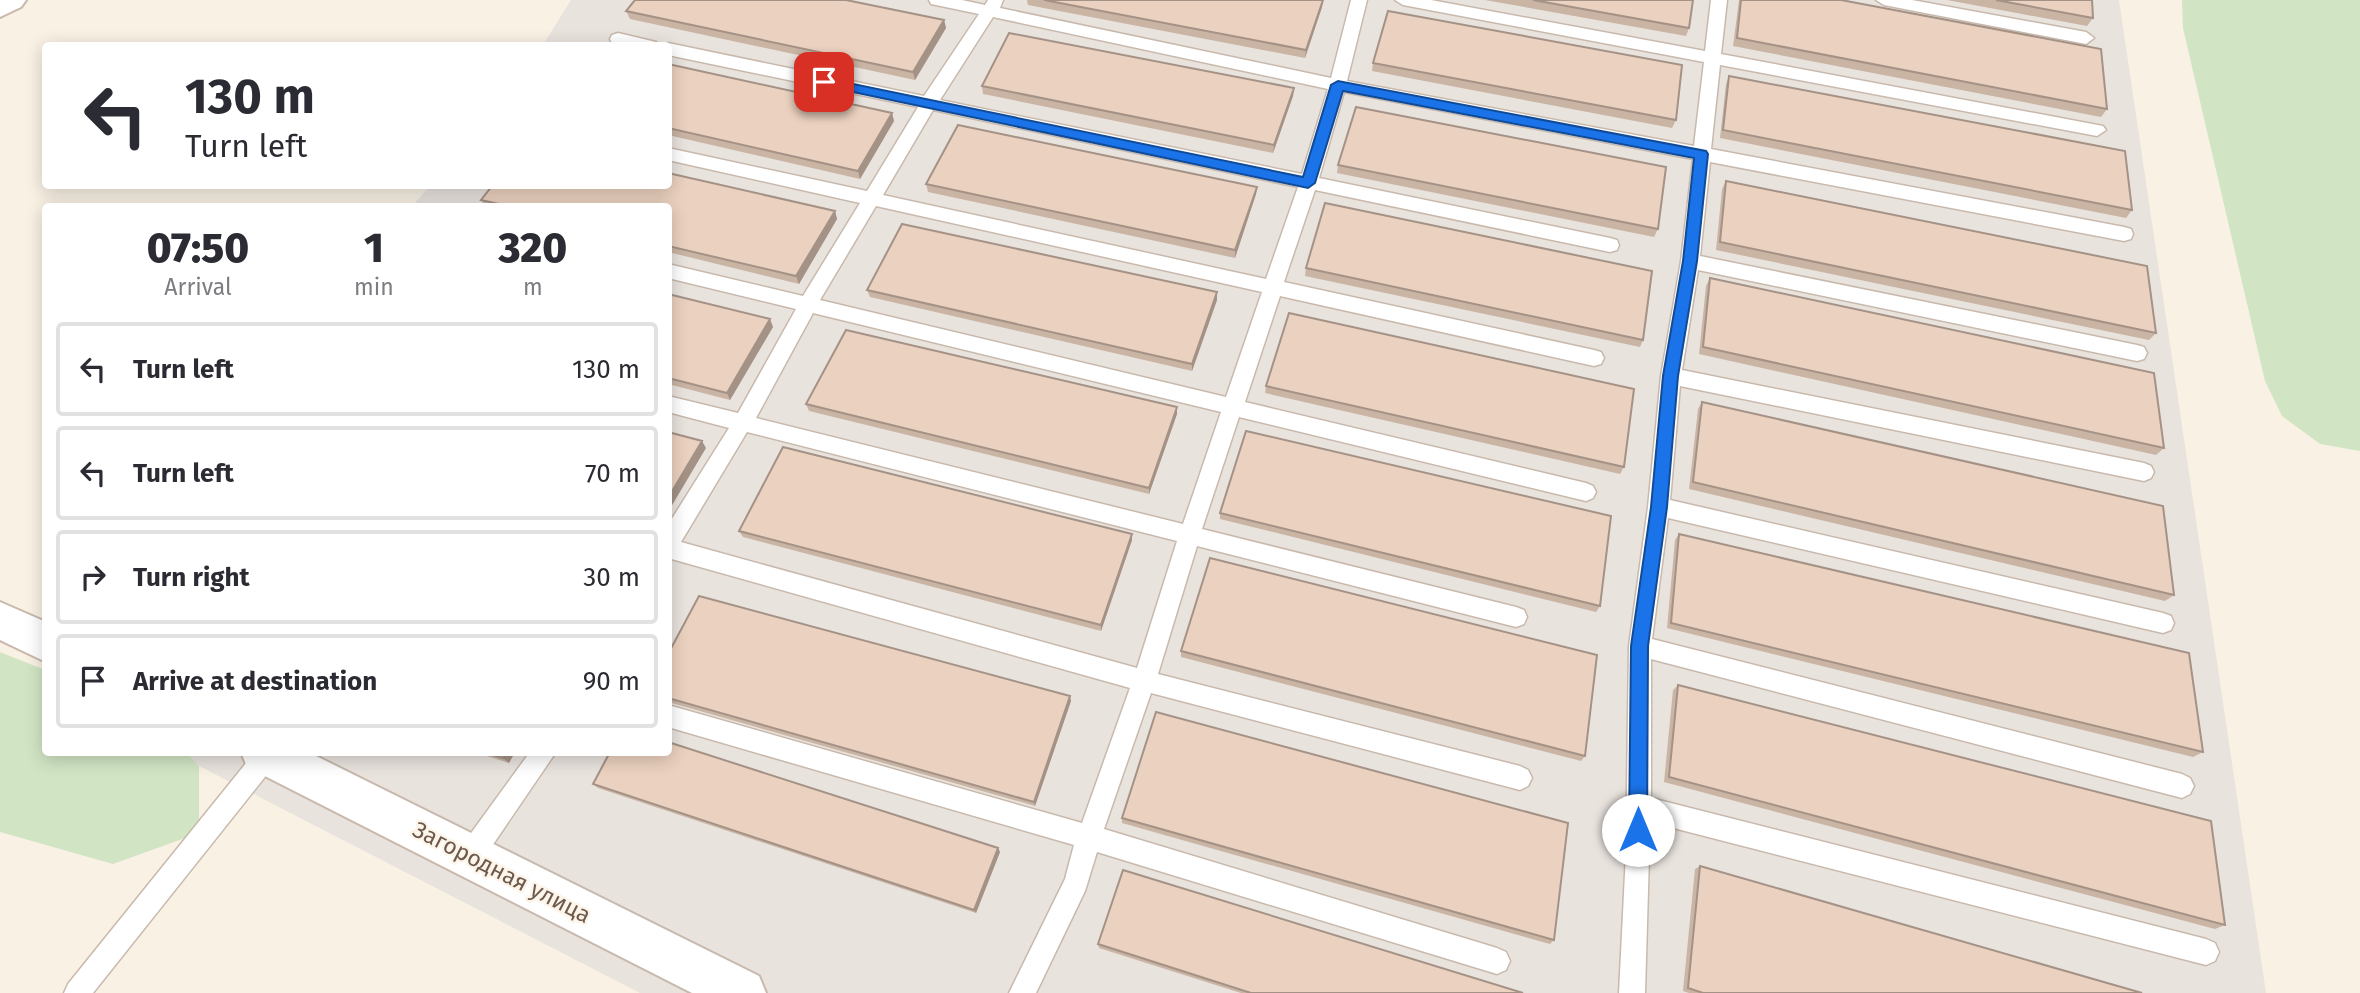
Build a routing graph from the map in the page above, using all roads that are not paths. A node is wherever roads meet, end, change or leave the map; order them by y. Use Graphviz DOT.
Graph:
graph roads {
  1 [pos="11,0"];
  2 [pos="937,0"];
  3 [pos="1359,0"];
  4 [pos="1403,0"];
  5 [pos="1719,0"];
  6 [pos="1884,0"];
  7 [pos="994,5"];
  8 [pos="0,7"];
  9 [pos="2086,38"];
  10 [pos="618,39"];
  11 [pos="632,42"];
  12 [pos="672,50"];
  13 [pos="1711,58"];
  14 [pos="1338,85"];
  15 [pos="928,104"];
  16 [pos="2097,130"];
  17 [pos="1701,154"];
  18 [pos="672,155"];
  19 [pos="1308,183"];
  20 [pos="874,198"];
  21 [pos="2124,233"];
  22 [pos="1610,245"];
  23 [pos="1690,261"];
  24 [pos="672,272"];
  25 [pos="1274,286"];
  26 [pos="808,303"];
  27 [pos="2137,354"];
  28 [pos="1594,358"];
  29 [pos="1671,376"];
  30 [pos="672,405"];
  31 [pos="1234,406"];
  32 [pos="743,422"];
  33 [pos="2144,472"];
  34 [pos="1586,492"];
  35 [pos="1659,507"];
  36 [pos="1190,534"];
  37 [pos="672,539"];
  38 [pos="672,547"];
  39 [pos="1516,617"];
  40 [pos="0,620"];
  41 [pos="2163,623"];
  42 [pos="42,641"];
  43 [pos="1640,646"];
  44 [pos="1144,681"];
  45 [pos="672,717"];
  46 [pos="263,756"];
  47 [pos="269,756"];
  48 [pos="541,756"];
  49 [pos="1520,778"];
  50 [pos="2182,786"];
  51 [pos="1638,807"];
  52 [pos="1089,837"];
  53 [pos="470,856"];
  54 [pos="2206,951"];
  55 [pos="1497,961"];
  56 [pos="77,993"];
  57 [pos="742,993"];
  58 [pos="1022,993"];
  59 [pos="1632,993"];
  1 -- 8 [label="street"];
  2 -- 7 [label="lane"];
  3 -- 14 [label="lane"];
  4 -- 13 [label="lane"];
  5 -- 13 [label="lane"];
  6 -- 9 [label="lane"];
  7 -- 14 [label="lane"];
  7 -- 15 [label="lane"];
  10 -- 11 [label="lane"];
  12 -- 15 [label="lane"];
  13 -- 16 [label="lane"];
  13 -- 17 [label="lane"];
  14 -- 17 [label="lane"];
  14 -- 19 [label="lane"];
  15 -- 19 [label="lane"];
  15 -- 20 [label="lane"];
  17 -- 21 [label="lane"];
  17 -- 23 [label="lane"];
  18 -- 20 [label="lane"];
  19 -- 22 [label="lane"];
  19 -- 25 [label="lane"];
  20 -- 25 [label="lane"];
  20 -- 26 [label="lane"];
  23 -- 27 [label="lane"];
  23 -- 29 [label="lane"];
  24 -- 26 [label="lane"];
  25 -- 28 [label="lane"];
  25 -- 31 [label="lane"];
  26 -- 31 [label="lane"];
  26 -- 32 [label="lane"];
  29 -- 33 [label="lane"];
  29 -- 35 [label="lane"];
  30 -- 32 [label="lane"];
  31 -- 34 [label="lane"];
  31 -- 36 [label="lane"];
  32 -- 36 [label="lane"];
  32 -- 37 [label="lane"];
  35 -- 41 [label="lane"];
  35 -- 43 [label="lane"];
  36 -- 39 [label="lane"];
  36 -- 44 [label="lane"];
  38 -- 44 [label="lane"];
  40 -- 42 [label="street"];
  43 -- 50 [label="lane"];
  43 -- 51 [label="lane"];
  44 -- 49 [label="lane"];
  44 -- 52 [label="lane"];
  45 -- 52 [label="lane"];
  46 -- 56 [label="lane"];
  47 -- 53 [label="street, Загородная улица"];
  48 -- 53 [label="lane"];
  51 -- 54 [label="lane"];
  51 -- 59 [label="lane"];
  52 -- 55 [label="lane"];
  52 -- 58 [label="lane"];
  53 -- 57 [label="street, Загородная улица"];
}
